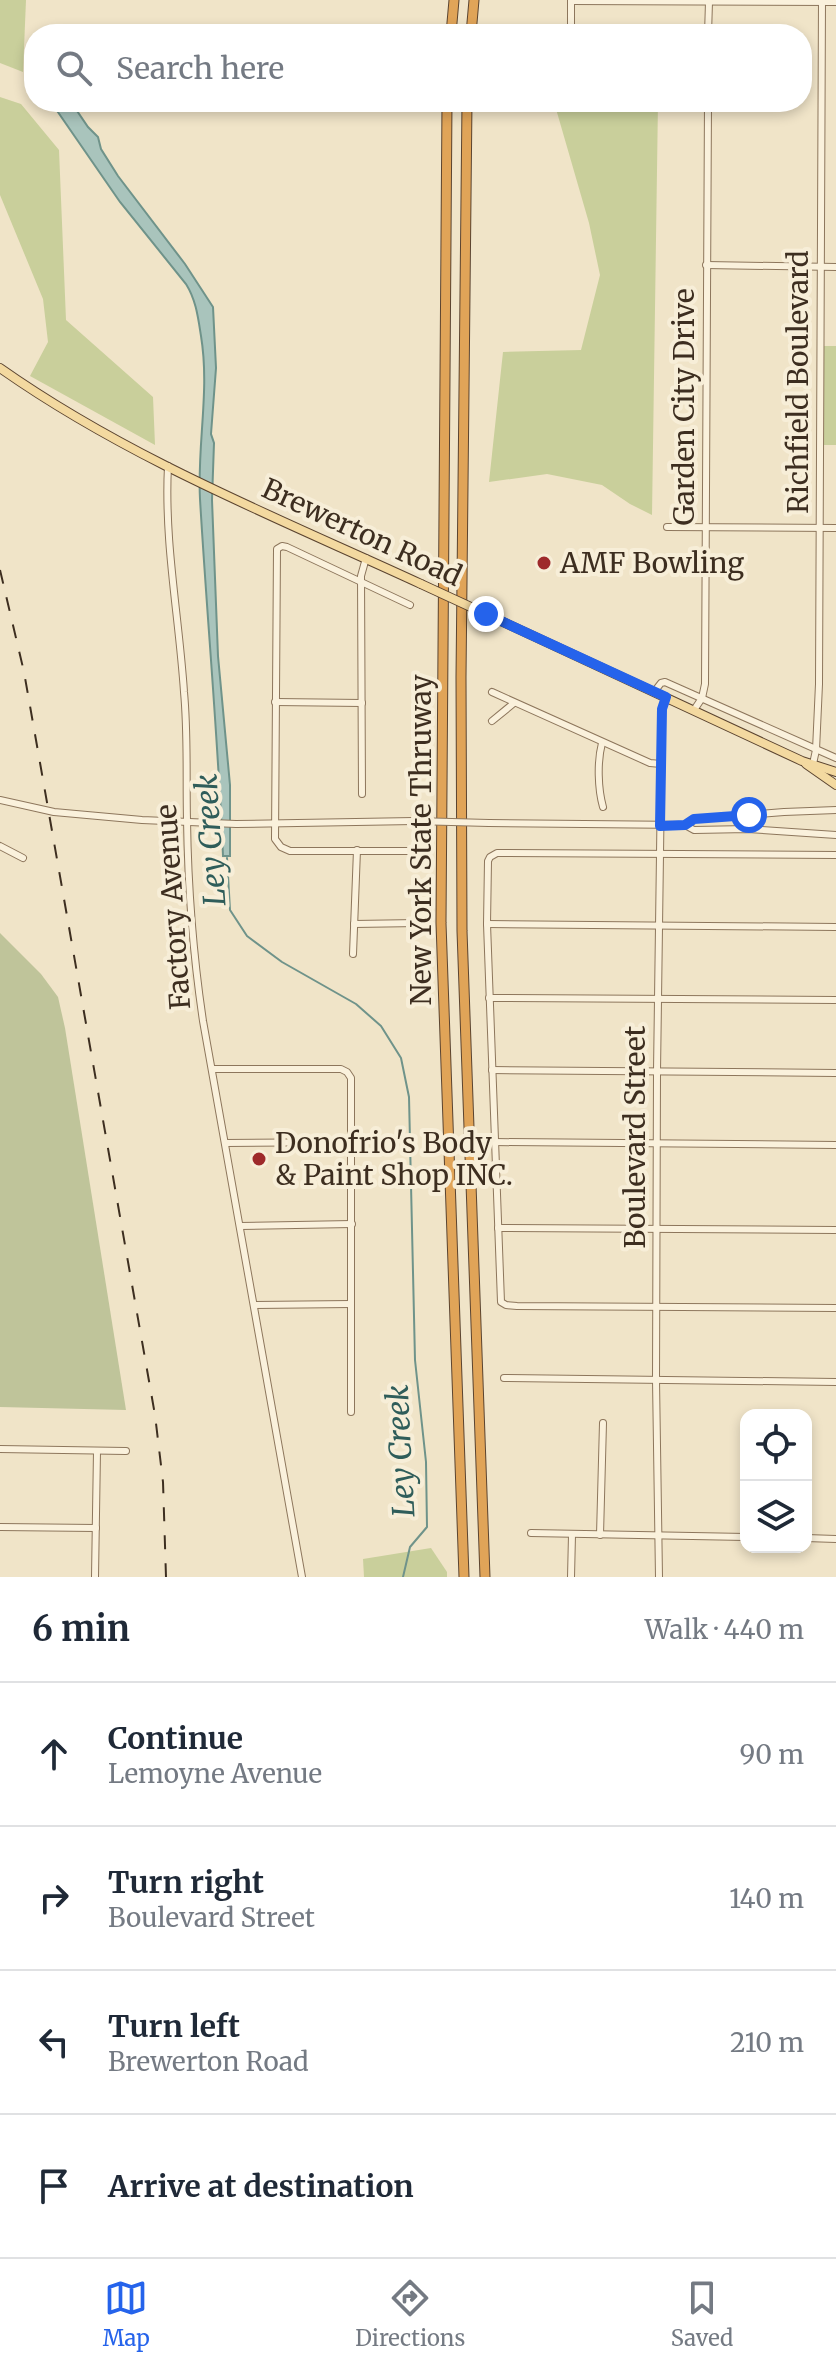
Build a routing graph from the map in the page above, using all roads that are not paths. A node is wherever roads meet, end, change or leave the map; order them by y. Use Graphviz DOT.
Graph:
graph roads {
  1 [pos="454,0"];
  2 [pos="474,0"];
  3 [pos="571,0"];
  4 [pos="822,1"];
  5 [pos="709,2"];
  6 [pos="836,2"];
  7 [pos="452,24"];
  8 [pos="472,24"];
  9 [pos="571,24"];
  10 [pos="708,24"];
  11 [pos="447,112"];
  12 [pos="467,112"];
  13 [pos="708,112"];
  14 [pos="706,265"];
  15 [pos="820,267"];
  16 [pos="836,267"];
  17 [pos="0,368"];
  18 [pos="168,466"];
  19 [pos="667,527"];
  20 [pos="705,527"];
  21 [pos="819,528"];
  22 [pos="836,528"];
  23 [pos="366,558"];
  24 [pos="361,582"];
  25 [pos="410,605"];
  26 [pos="492,692"];
  27 [pos="654,692"];
  28 [pos="666,697"];
  29 [pos="702,698"];
  30 [pos="275,702"];
  31 [pos="362,703"];
  32 [pos="514,703"];
  33 [pos="694,710"];
  34 [pos="492,721"];
  35 [pos="602,743"];
  36 [pos="816,750"];
  37 [pos="836,758"];
  38 [pos="802,761"];
  39 [pos="661,764"];
  40 [pos="813,764"];
  41 [pos="836,772"];
  42 [pos="836,785"];
  43 [pos="362,794"];
  44 [pos="0,800"];
  45 [pos="603,807"];
  46 [pos="836,810"];
  47 [pos="187,821"];
  48 [pos="274,824"];
  49 [pos="685,825"];
  50 [pos="660,826"];
  51 [pos="836,835"];
  52 [pos="0,846"];
  53 [pos="357,850"];
  54 [pos="416,851"];
  55 [pos="659,854"];
  56 [pos="836,855"];
  57 [pos="23,858"];
  58 [pos="418,923"];
  59 [pos="354,924"];
  60 [pos="487,924"];
  61 [pos="658,926"];
  62 [pos="836,927"];
  63 [pos="353,954"];
  64 [pos="489,998"];
  65 [pos="657,999"];
  66 [pos="836,1000"];
  67 [pos="212,1069"];
  68 [pos="492,1070"];
  69 [pos="657,1072"];
  70 [pos="836,1073"];
  71 [pos="352,1142"];
  72 [pos="494,1142"];
  73 [pos="225,1143"];
  74 [pos="656,1143"];
  75 [pos="836,1145"];
  76 [pos="352,1224"];
  77 [pos="240,1226"];
  78 [pos="498,1228"];
  79 [pos="656,1228"];
  80 [pos="836,1230"];
  81 [pos="351,1304"];
  82 [pos="255,1305"];
  83 [pos="656,1307"];
  84 [pos="836,1308"];
  85 [pos="504,1378"];
  86 [pos="656,1380"];
  87 [pos="836,1382"];
  88 [pos="351,1412"];
  89 [pos="603,1423"];
  90 [pos="0,1449"];
  91 [pos="97,1451"];
  92 [pos="126,1451"];
  93 [pos="0,1527"];
  94 [pos="96,1528"];
  95 [pos="531,1533"];
  96 [pos="572,1535"];
  97 [pos="600,1535"];
  98 [pos="659,1536"];
  99 [pos="740,1537"];
  100 [pos="812,1538"];
  101 [pos="836,1539"];
  102 [pos="95,1577"];
  103 [pos="302,1577"];
  104 [pos="464,1577"];
  105 [pos="485,1577"];
  106 [pos="571,1577"];
  107 [pos="659,1577"];
  1 -- 7 [label="highway"];
  2 -- 8 [label="highway"];
  3 -- 5 [label="street"];
  3 -- 9 [label="street"];
  4 -- 5 [label="street"];
  4 -- 6 [label="street"];
  4 -- 15 [label="street, Richfield Boulevard"];
  5 -- 10 [label="street"];
  11 -- 104 [label="highway, New York State Thruway"];
  12 -- 105 [label="highway, New York State Thruway"];
  13 -- 14 [label="street, Garden City Drive"];
  14 -- 15 [label="street"];
  14 -- 20 [label="street, Garden City Drive"];
  15 -- 16 [label="street"];
  15 -- 21 [label="street, Richfield Boulevard"];
  17 -- 18 [label="main road, Brewerton Road"];
  18 -- 23 [label="main road, Brewerton Road"];
  18 -- 47 [label="street, Factory Avenue"];
  19 -- 20 [label="street"];
  20 -- 21 [label="street"];
  20 -- 29 [label="street, Garden City Drive"];
  21 -- 22 [label="street"];
  21 -- 36 [label="street, Richfield Boulevard"];
  23 -- 24 [label="street"];
  23 -- 27 [label="main road, Brewerton Road, bridge"];
  24 -- 25 [label="street"];
  24 -- 30 [label="street"];
  24 -- 31 [label="street"];
  26 -- 32 [label="street"];
  27 -- 28 [label="main road, Brewerton Road"];
  27 -- 29 [label="street"];
  28 -- 33 [label="main road, Brewerton Road"];
  28 -- 39 [label="street, Boulevard Street"];
  29 -- 33 [label="street, Garden City Drive"];
  29 -- 36 [label="street"];
  30 -- 31 [label="street"];
  30 -- 48 [label="street"];
  31 -- 43 [label="street"];
  32 -- 34 [label="street"];
  32 -- 35 [label="street"];
  33 -- 38 [label="main road, Brewerton Road"];
  35 -- 39 [label="street"];
  35 -- 45 [label="street"];
  36 -- 37 [label="street"];
  36 -- 40 [label="street, Richfield Boulevard"];
  38 -- 40 [label="main road, Brewerton Road"];
  38 -- 42 [label="main road, Brewerton Road"];
  39 -- 50 [label="street, Boulevard Street"];
  40 -- 41 [label="main road, Brewerton Road"];
  44 -- 47 [label="street"];
  46 -- 49 [label="street"];
  47 -- 48 [label="street"];
  47 -- 67 [label="street, Factory Avenue"];
  48 -- 50 [label="street, bridge"];
  48 -- 53 [label="street"];
  49 -- 50 [label="street"];
  49 -- 51 [label="street"];
  50 -- 55 [label="street, Boulevard Street"];
  52 -- 57 [label="street"];
  53 -- 54 [label="street"];
  53 -- 59 [label="street"];
  55 -- 56 [label="street"];
  55 -- 60 [label="street"];
  55 -- 61 [label="street, Boulevard Street"];
  58 -- 59 [label="street"];
  59 -- 63 [label="street"];
  60 -- 61 [label="street"];
  60 -- 64 [label="street"];
  61 -- 62 [label="street"];
  61 -- 65 [label="street, Boulevard Street"];
  64 -- 65 [label="street"];
  64 -- 68 [label="street"];
  65 -- 66 [label="street"];
  65 -- 69 [label="street, Boulevard Street"];
  67 -- 71 [label="street"];
  67 -- 73 [label="street, Factory Avenue"];
  68 -- 69 [label="street"];
  68 -- 72 [label="street"];
  69 -- 70 [label="street"];
  69 -- 74 [label="street, Boulevard Street"];
  71 -- 73 [label="street"];
  71 -- 76 [label="street"];
  72 -- 74 [label="street"];
  72 -- 78 [label="street"];
  73 -- 77 [label="street, Factory Avenue"];
  74 -- 75 [label="street"];
  74 -- 79 [label="street, Boulevard Street"];
  76 -- 77 [label="street"];
  76 -- 81 [label="street"];
  77 -- 82 [label="street, Factory Avenue"];
  78 -- 79 [label="street"];
  78 -- 83 [label="street"];
  79 -- 80 [label="street"];
  79 -- 83 [label="street, Boulevard Street"];
  81 -- 82 [label="street"];
  81 -- 88 [label="street"];
  82 -- 103 [label="street, Factory Avenue"];
  83 -- 84 [label="street"];
  83 -- 86 [label="street, Boulevard Street"];
  85 -- 86 [label="street"];
  86 -- 87 [label="street"];
  86 -- 98 [label="street, Boulevard Street"];
  89 -- 97 [label="street"];
  90 -- 91 [label="street"];
  91 -- 92 [label="street"];
  91 -- 94 [label="street"];
  93 -- 94 [label="street"];
  94 -- 102 [label="street"];
  95 -- 96 [label="street"];
  96 -- 97 [label="street"];
  96 -- 106 [label="street"];
  97 -- 98 [label="street"];
  98 -- 99 [label="street"];
  98 -- 107 [label="street, Boulevard Street"];
  100 -- 101 [label="street"];
}
